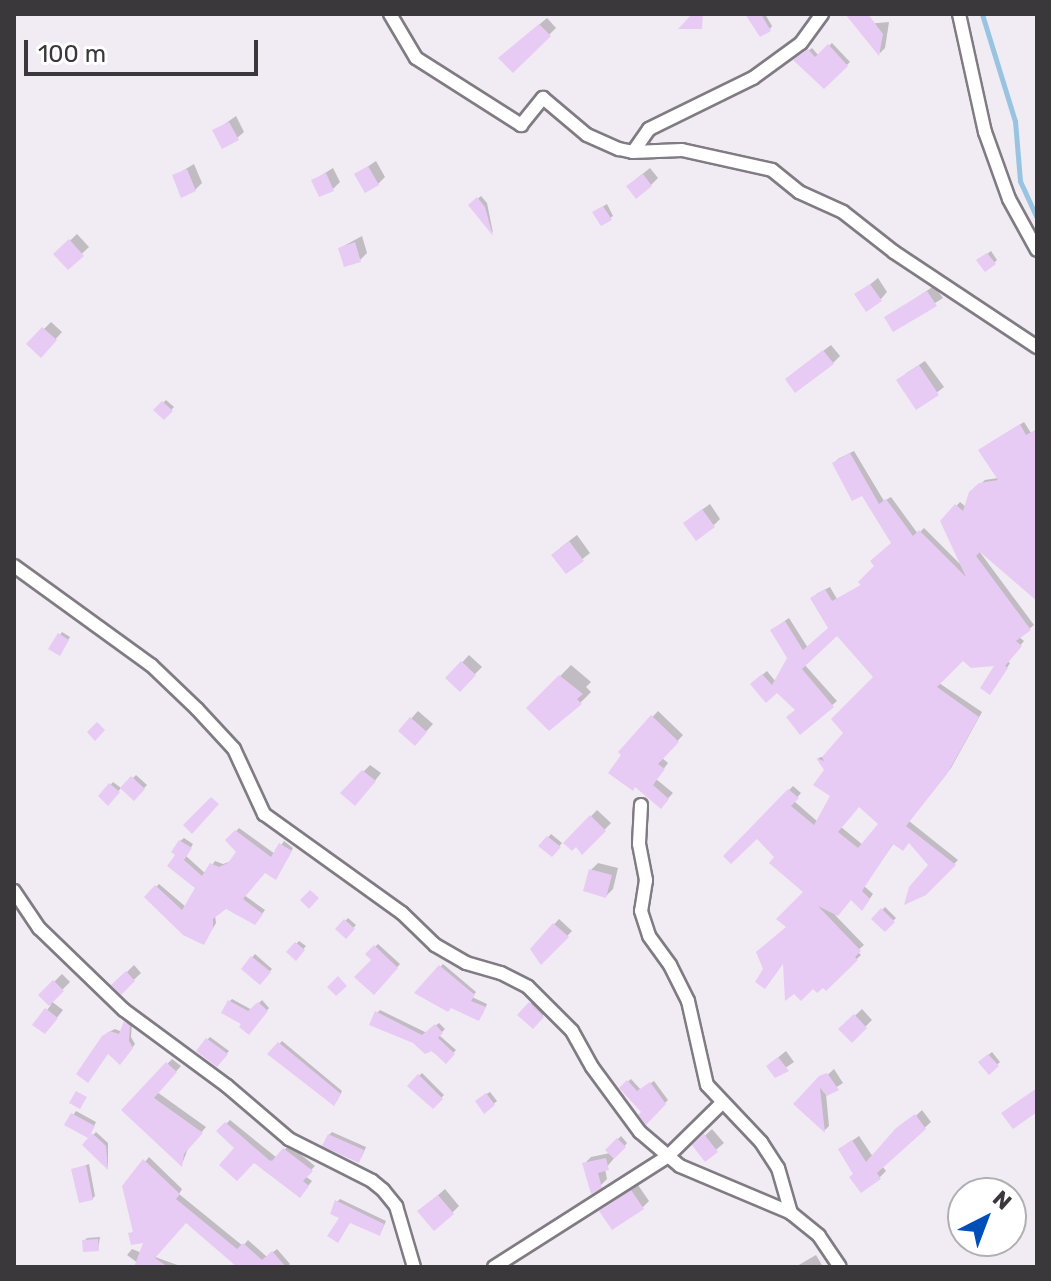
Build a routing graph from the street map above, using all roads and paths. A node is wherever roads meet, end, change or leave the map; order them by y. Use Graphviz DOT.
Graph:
graph roads {
  1 [pos="390,14"];
  2 [pos="822,14"];
  3 [pos="959,14"];
  4 [pos="633,152"];
  5 [pos="1037,250"];
  6 [pos="1037,347"];
  7 [pos="14,566"];
  8 [pos="641,805"];
  9 [pos="14,891"];
  10 [pos="722,1103"];
  11 [pos="668,1156"];
  12 [pos="791,1213"];
  13 [pos="414,1267"];
  14 [pos="494,1267"];
  15 [pos="840,1267"];
  1 -- 4 [label="street"];
  2 -- 4 [label="street"];
  3 -- 5 [label="street"];
  4 -- 6 [label="street"];
  7 -- 11 [label="street"];
  8 -- 10 [label="street"];
  9 -- 13 [label="street"];
  10 -- 11 [label="street"];
  10 -- 12 [label="street"];
  11 -- 12 [label="street"];
  11 -- 14 [label="street"];
  12 -- 15 [label="street"];
}
